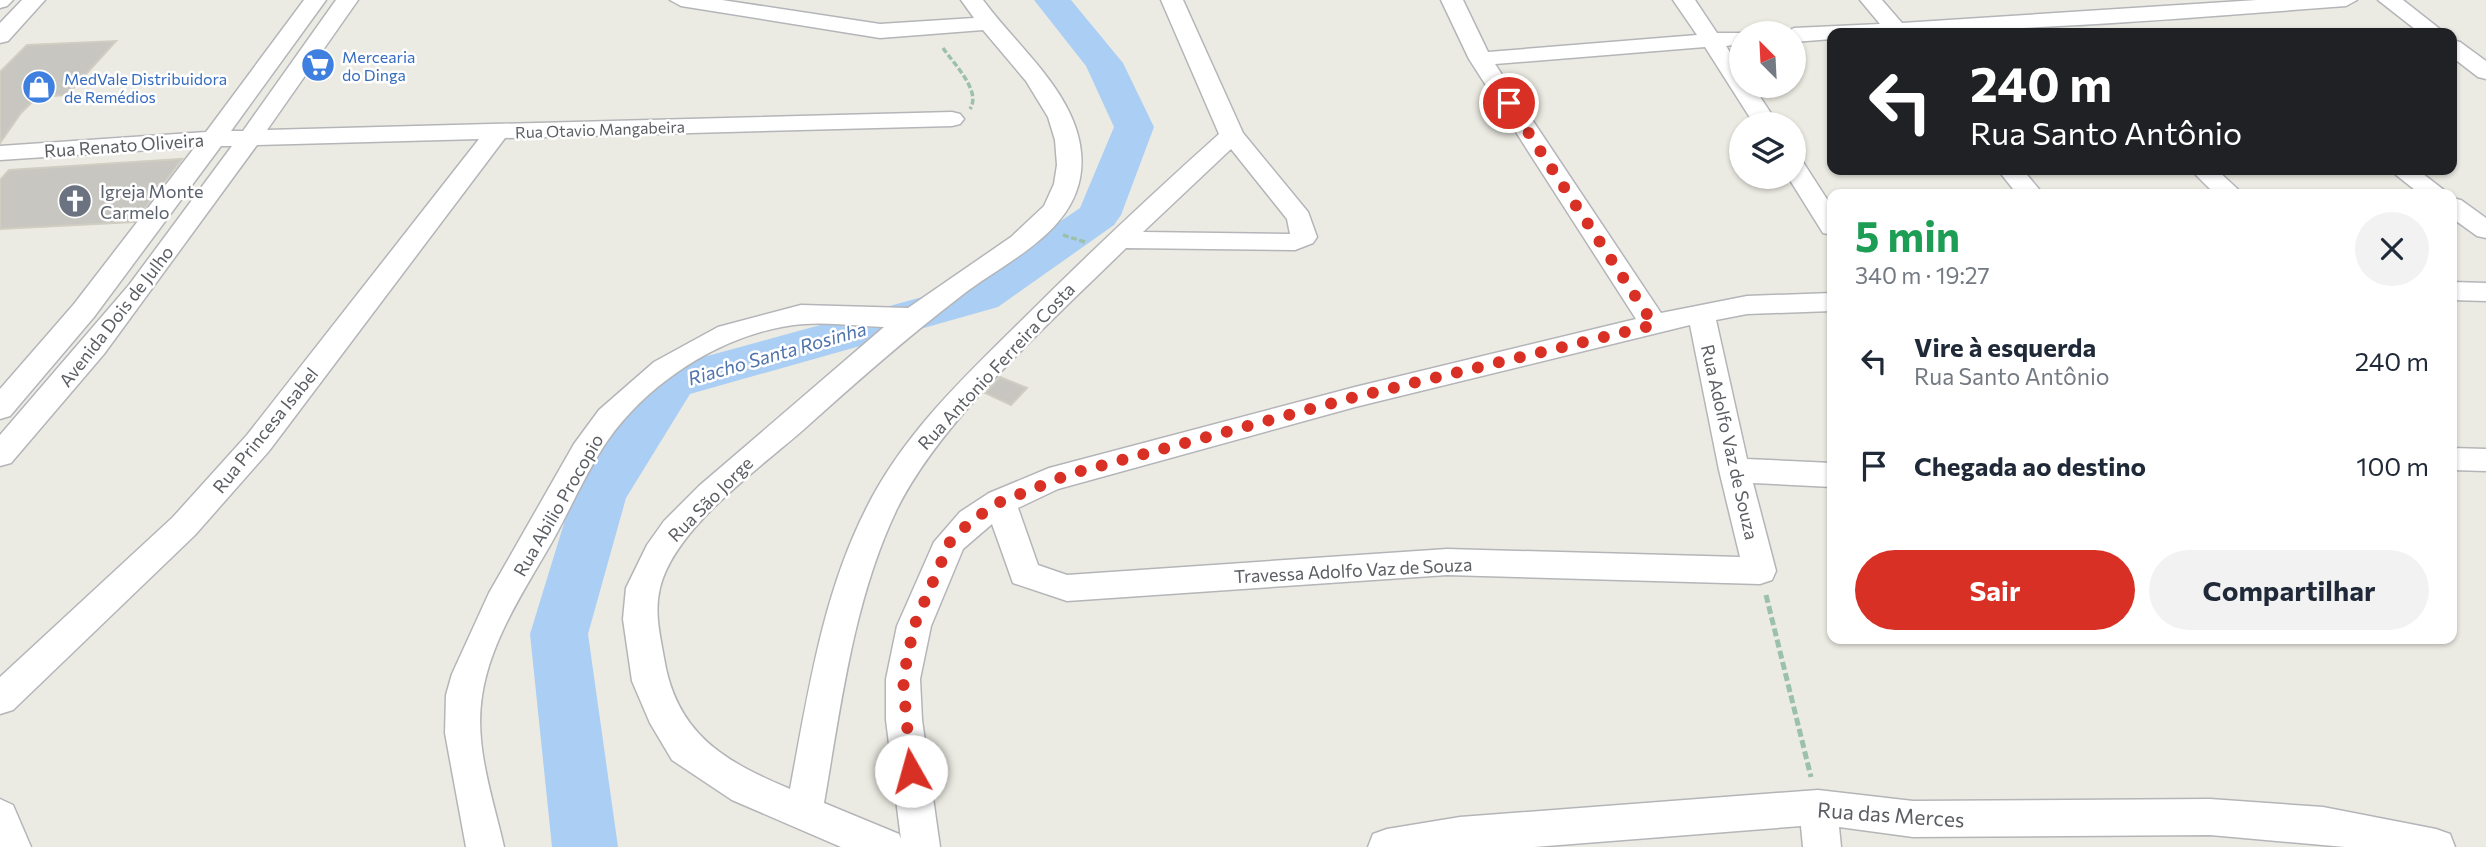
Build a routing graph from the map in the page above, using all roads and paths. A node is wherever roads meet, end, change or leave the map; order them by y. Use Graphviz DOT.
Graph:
graph roads {
  1 [pos="315,0"];
  2 [pos="347,0"];
  3 [pos="681,0"];
  4 [pos="972,0"];
  5 [pos="1172,0"];
  6 [pos="1452,0"];
  7 [pos="1685,0"];
  8 [pos="1871,0"];
  9 [pos="2016,0"];
  10 [pos="2346,0"];
  11 [pos="2389,0"];
  12 [pos="30,5"];
  13 [pos="2174,6"];
  14 [pos="0,11"];
  15 [pos="988,23"];
  16 [pos="1894,28"];
  17 [pos="2046,28"];
  18 [pos="2205,28"];
  19 [pos="2427,28"];
  20 [pos="930,30"];
  21 [pos="1827,34"];
  22 [pos="1806,35"];
  23 [pos="0,36"];
  24 [pos="1729,38"];
  25 [pos="1712,39"];
  26 [pos="2457,51"];
  27 [pos="1480,58"];
  28 [pos="1729,65"];
  29 [pos="2486,72"];
  30 [pos="952,119"];
  31 [pos="497,132"];
  32 [pos="1232,135"];
  33 [pos="248,138"];
  34 [pos="212,139"];
  35 [pos="0,153"];
  36 [pos="2014,175"];
  37 [pos="2209,175"];
  38 [pos="2409,175"];
  39 [pos="1806,186"];
  40 [pos="2026,189"];
  41 [pos="2224,189"];
  42 [pos="2429,189"];
  43 [pos="2457,210"];
  44 [pos="1827,219"];
  45 [pos="2486,230"];
  46 [pos="1052,231"];
  47 [pos="1103,242"];
  48 [pos="2457,291"];
  49 [pos="2486,292"];
  50 [pos="1827,302"];
  51 [pos="1701,313"];
  52 [pos="914,316"];
  53 [pos="1654,325"];
  54 [pos="0,408"];
  55 [pos="0,455"];
  56 [pos="2457,459"];
  57 [pos="2486,460"];
  58 [pos="1734,470"];
  59 [pos="1827,475"];
  60 [pos="1000,502"];
  61 [pos="1760,571"];
  62 [pos="0,699"];
  63 [pos="1818,807"];
  64 [pos="804,813"];
  65 [pos="0,817"];
  66 [pos="1460,841"];
  67 [pos="12,847"];
  68 [pos="485,847"];
  69 [pos="885,847"];
  70 [pos="921,847"];
  71 [pos="1387,847"];
  72 [pos="1822,847"];
  73 [pos="2436,847"];
  1 -- 34 [label="street, Avenida Dois de Julho"];
  2 -- 33 [label="street, Avenida Dois de Julho"];
  3 -- 20 [label="street"];
  4 -- 15 [label="street"];
  5 -- 32 [label="street"];
  6 -- 27 [label="street"];
  7 -- 25 [label="street"];
  8 -- 16 [label="street"];
  9 -- 17 [label="street"];
  10 -- 13 [label="street"];
  11 -- 19 [label="street"];
  12 -- 14 [label="street"];
  12 -- 23 [label="street"];
  13 -- 17 [label="street"];
  13 -- 18 [label="street"];
  15 -- 20 [label="street"];
  15 -- 52 [label="street"];
  20 -- 30 [label="path"];
  21 -- 22 [label="street"];
  24 -- 25 [label="street"];
  25 -- 27 [label="street"];
  25 -- 28 [label="street"];
  26 -- 29 [label="street"];
  27 -- 53 [label="street"];
  30 -- 31 [label="street, Rua Otavio Mangabeira"];
  31 -- 33 [label="street, Rua Otavio Mangabeira"];
  31 -- 62 [label="street, Rua Princesa Isabel"];
  32 -- 47 [label="street, Rua Antonio Ferreira Costa"];
  32 -- 47 [label="street"];
  33 -- 34 [label="street, Rua Renato Oliveira"];
  33 -- 55 [label="street, Avenida Dois de Julho"];
  34 -- 35 [label="street, Rua Renato Oliveira"];
  34 -- 54 [label="street, Avenida Dois de Julho"];
  36 -- 40 [label="street"];
  37 -- 41 [label="street"];
  38 -- 42 [label="street"];
  39 -- 44 [label="street"];
  43 -- 45 [label="street"];
  46 -- 47 [label="path"];
  47 -- 64 [label="street, Rua Antonio Ferreira Costa"];
  48 -- 49 [label="street"];
  50 -- 51 [label="street"];
  51 -- 53 [label="street"];
  51 -- 58 [label="street, Rua Adolfo Vaz de Souza"];
  52 -- 64 [label="street, Rua São Jorge"];
  52 -- 68 [label="street, Rua Abilio Procopio"];
  53 -- 60 [label="street"];
  56 -- 57 [label="street"];
  58 -- 59 [label="street"];
  58 -- 61 [label="street, Rua Adolfo Vaz de Souza"];
  60 -- 61 [label="street, Travessa Adolfo Vaz de Souza"];
  60 -- 70 [label="street"];
  61 -- 63 [label="path"];
  63 -- 66 [label="street, Rua das Merces"];
  63 -- 72 [label="street"];
  63 -- 73 [label="street, Rua das Merces"];
  64 -- 69 [label="street, Rua São Jorge"];
  65 -- 67 [label="street"];
  66 -- 71 [label="street, Rua das Merces"];
}
